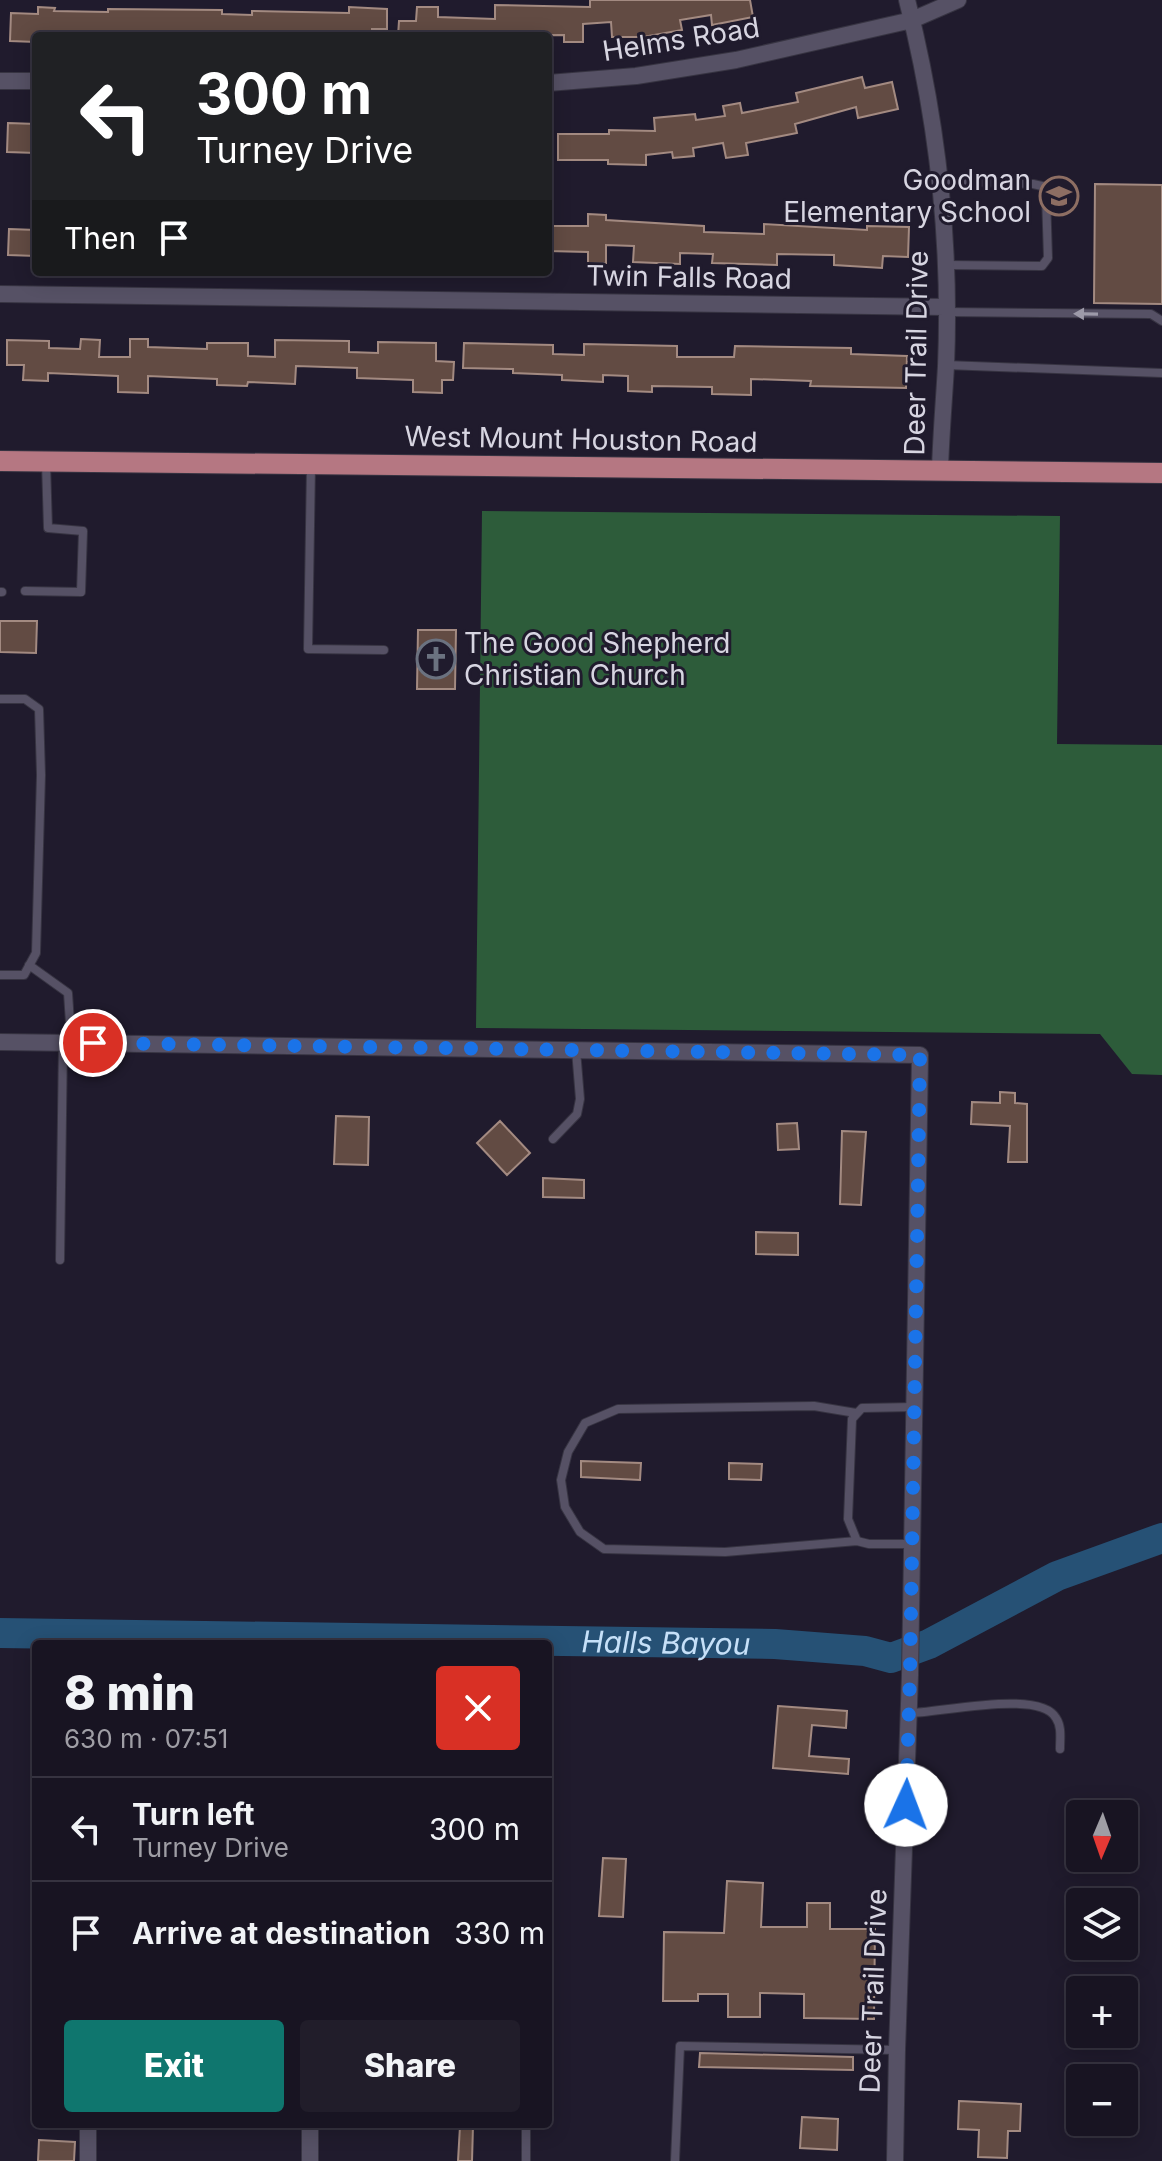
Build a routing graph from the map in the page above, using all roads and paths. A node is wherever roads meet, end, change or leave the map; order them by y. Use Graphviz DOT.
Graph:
graph roads {
  1 [pos="907,0"];
  2 [pos="958,0"];
  3 [pos="912,20"];
  4 [pos="0,81"];
  5 [pos="32,81"];
  6 [pos="552,83"];
  7 [pos="939,181"];
  8 [pos="945,265"];
  9 [pos="0,294"];
  10 [pos="945,310"];
  11 [pos="1162,321"];
  12 [pos="946,365"];
  13 [pos="1162,373"];
  14 [pos="0,461"];
  15 [pos="46,462"];
  16 [pos="311,464"];
  17 [pos="940,470"];
  18 [pos="1162,473"];
  19 [pos="25,591"];
  20 [pos="384,650"];
  21 [pos="0,699"];
  22 [pos="29,965"];
  23 [pos="0,975"];
  24 [pos="0,1042"];
  25 [pos="63,1043"];
  26 [pos="576,1049"];
  27 [pos="553,1139"];
  28 [pos="60,1260"];
  29 [pos="914,1407"];
  30 [pos="856,1413"];
  31 [pos="857,1541"];
  32 [pos="911,1544"];
  33 [pos="909,1713"];
  34 [pos="1060,1749"];
  35 [pos="897,2050"];
  36 [pos="88,2128"];
  37 [pos="310,2128"];
  38 [pos="526,2128"];
  39 [pos="88,2161"];
  40 [pos="310,2161"];
  41 [pos="526,2161"];
  42 [pos="675,2161"];
  43 [pos="895,2161"];
  1 -- 3 [label="street, Deer Trail Drive"];
  2 -- 3 [label="street, Helms Road"];
  3 -- 6 [label="street, Helms Road"];
  3 -- 7 [label="street, Deer Trail Drive"];
  4 -- 5 [label="street"];
  7 -- 8 [label="street, Deer Trail Drive"];
  7 -- 8 [label="lane"];
  8 -- 10 [label="street, Deer Trail Drive"];
  9 -- 10 [label="street, Twin Falls Road"];
  11 -- 10 [label="lane, one-way"];
  10 -- 12 [label="street, Deer Trail Drive"];
  12 -- 13 [label="lane"];
  12 -- 17 [label="street, Deer Trail Drive"];
  14 -- 15 [label="main road, West Mount Houston Road"];
  15 -- 16 [label="main road, West Mount Houston Road"];
  15 -- 19 [label="lane"];
  16 -- 17 [label="main road, West Mount Houston Road"];
  16 -- 20 [label="lane"];
  17 -- 18 [label="main road, West Mount Houston Road"];
  21 -- 22 [label="lane"];
  22 -- 23 [label="lane"];
  22 -- 25 [label="lane"];
  24 -- 25 [label="street"];
  25 -- 26 [label="street"];
  25 -- 28 [label="lane"];
  26 -- 27 [label="lane"];
  26 -- 29 [label="street, Deer Trail Drive"];
  29 -- 30 [label="lane"];
  29 -- 32 [label="street, Deer Trail Drive"];
  30 -- 31 [label="lane"];
  30 -- 31 [label="lane"];
  31 -- 32 [label="lane"];
  32 -- 33 [label="street, Deer Trail Drive"];
  33 -- 34 [label="lane"];
  33 -- 35 [label="street, Deer Trail Drive"];
  35 -- 42 [label="lane"];
  35 -- 43 [label="street, Deer Trail Drive"];
  36 -- 39 [label="street"];
  37 -- 40 [label="street"];
  38 -- 41 [label="lane"];
}
